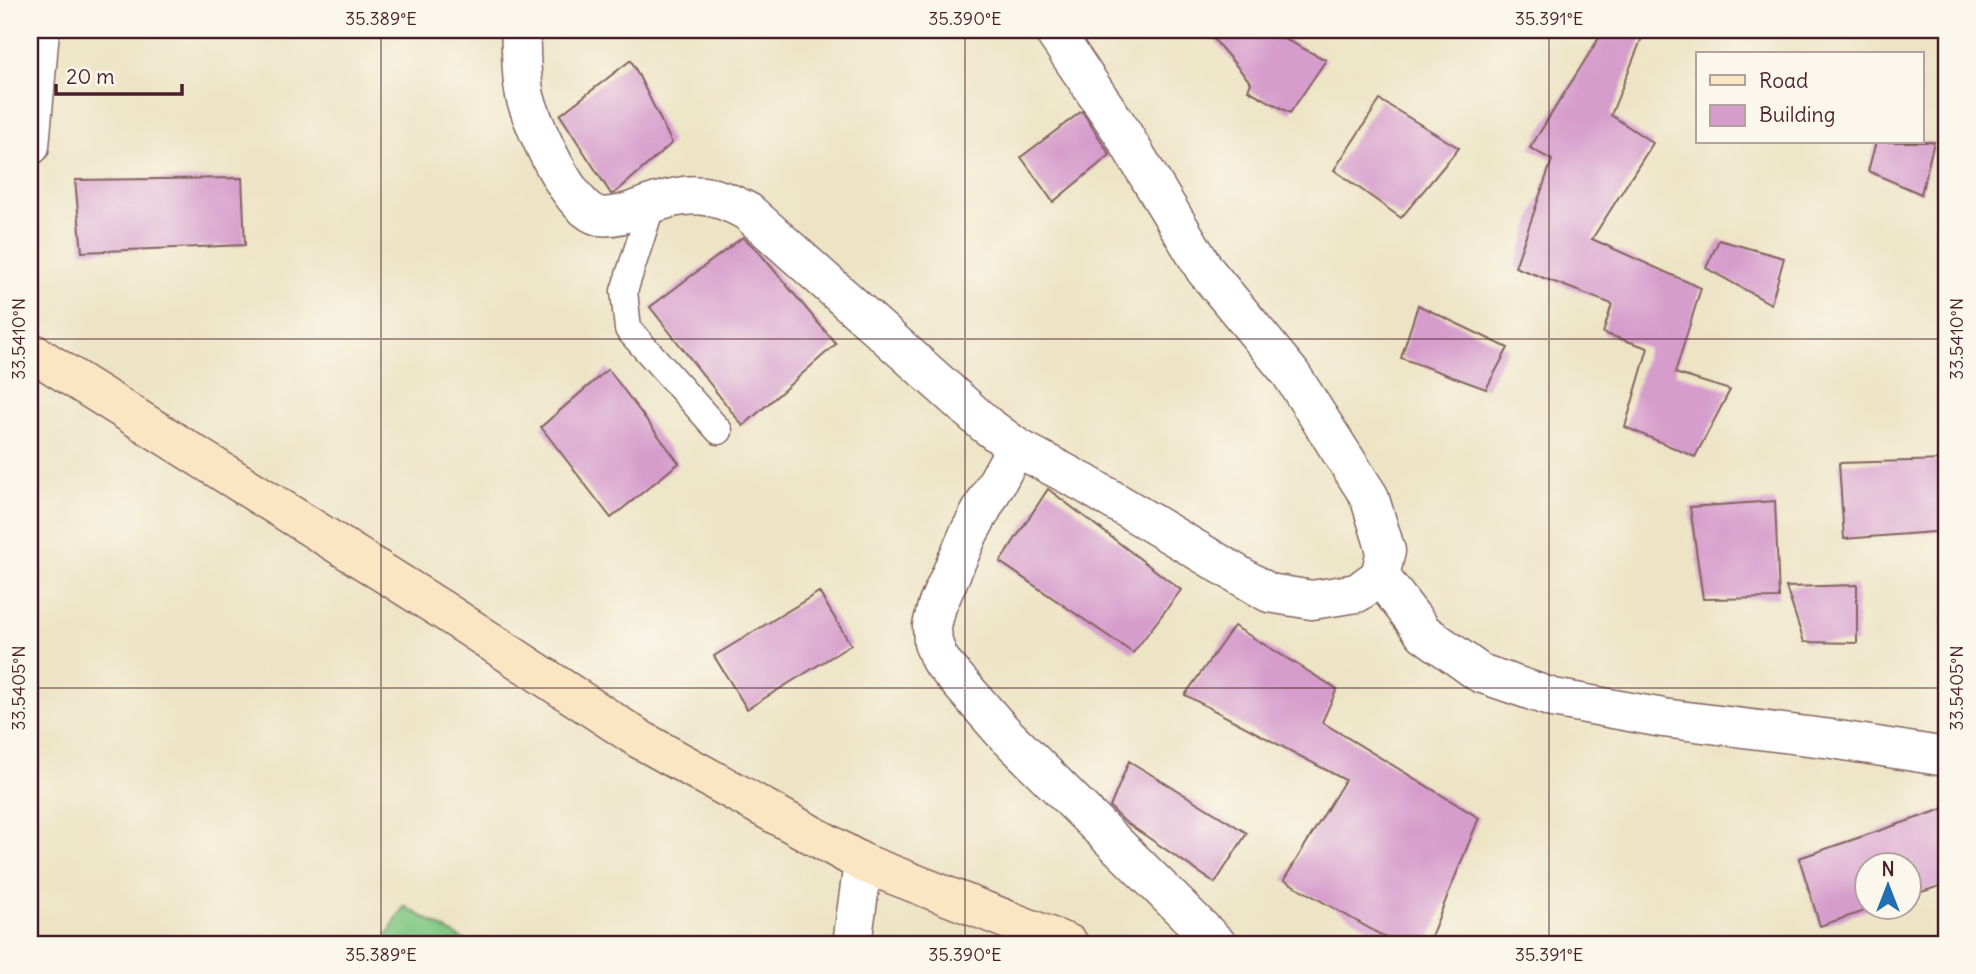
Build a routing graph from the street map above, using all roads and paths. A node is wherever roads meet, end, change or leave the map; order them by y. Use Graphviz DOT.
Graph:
graph roads {
  1 [pos="40,30"];
  2 [pos="520,30"];
  3 [pos="1053,30"];
  4 [pos="30,146"];
  5 [pos="652,204"];
  6 [pos="30,351"];
  7 [pos="719,431"];
  8 [pos="1016,447"];
  9 [pos="1380,576"];
  10 [pos="1946,757"];
  11 [pos="863,863"];
  12 [pos="852,944"];
  13 [pos="1069,944"];
  14 [pos="1217,944"];
  1 -- 4 [label="street"];
  2 -- 5 [label="street"];
  3 -- 9 [label="street"];
  5 -- 7 [label="lane"];
  5 -- 8 [label="street"];
  6 -- 11 [label="street"];
  8 -- 9 [label="street"];
  8 -- 14 [label="street"];
  9 -- 10 [label="street"];
  11 -- 12 [label="street"];
  11 -- 13 [label="street"];
}
